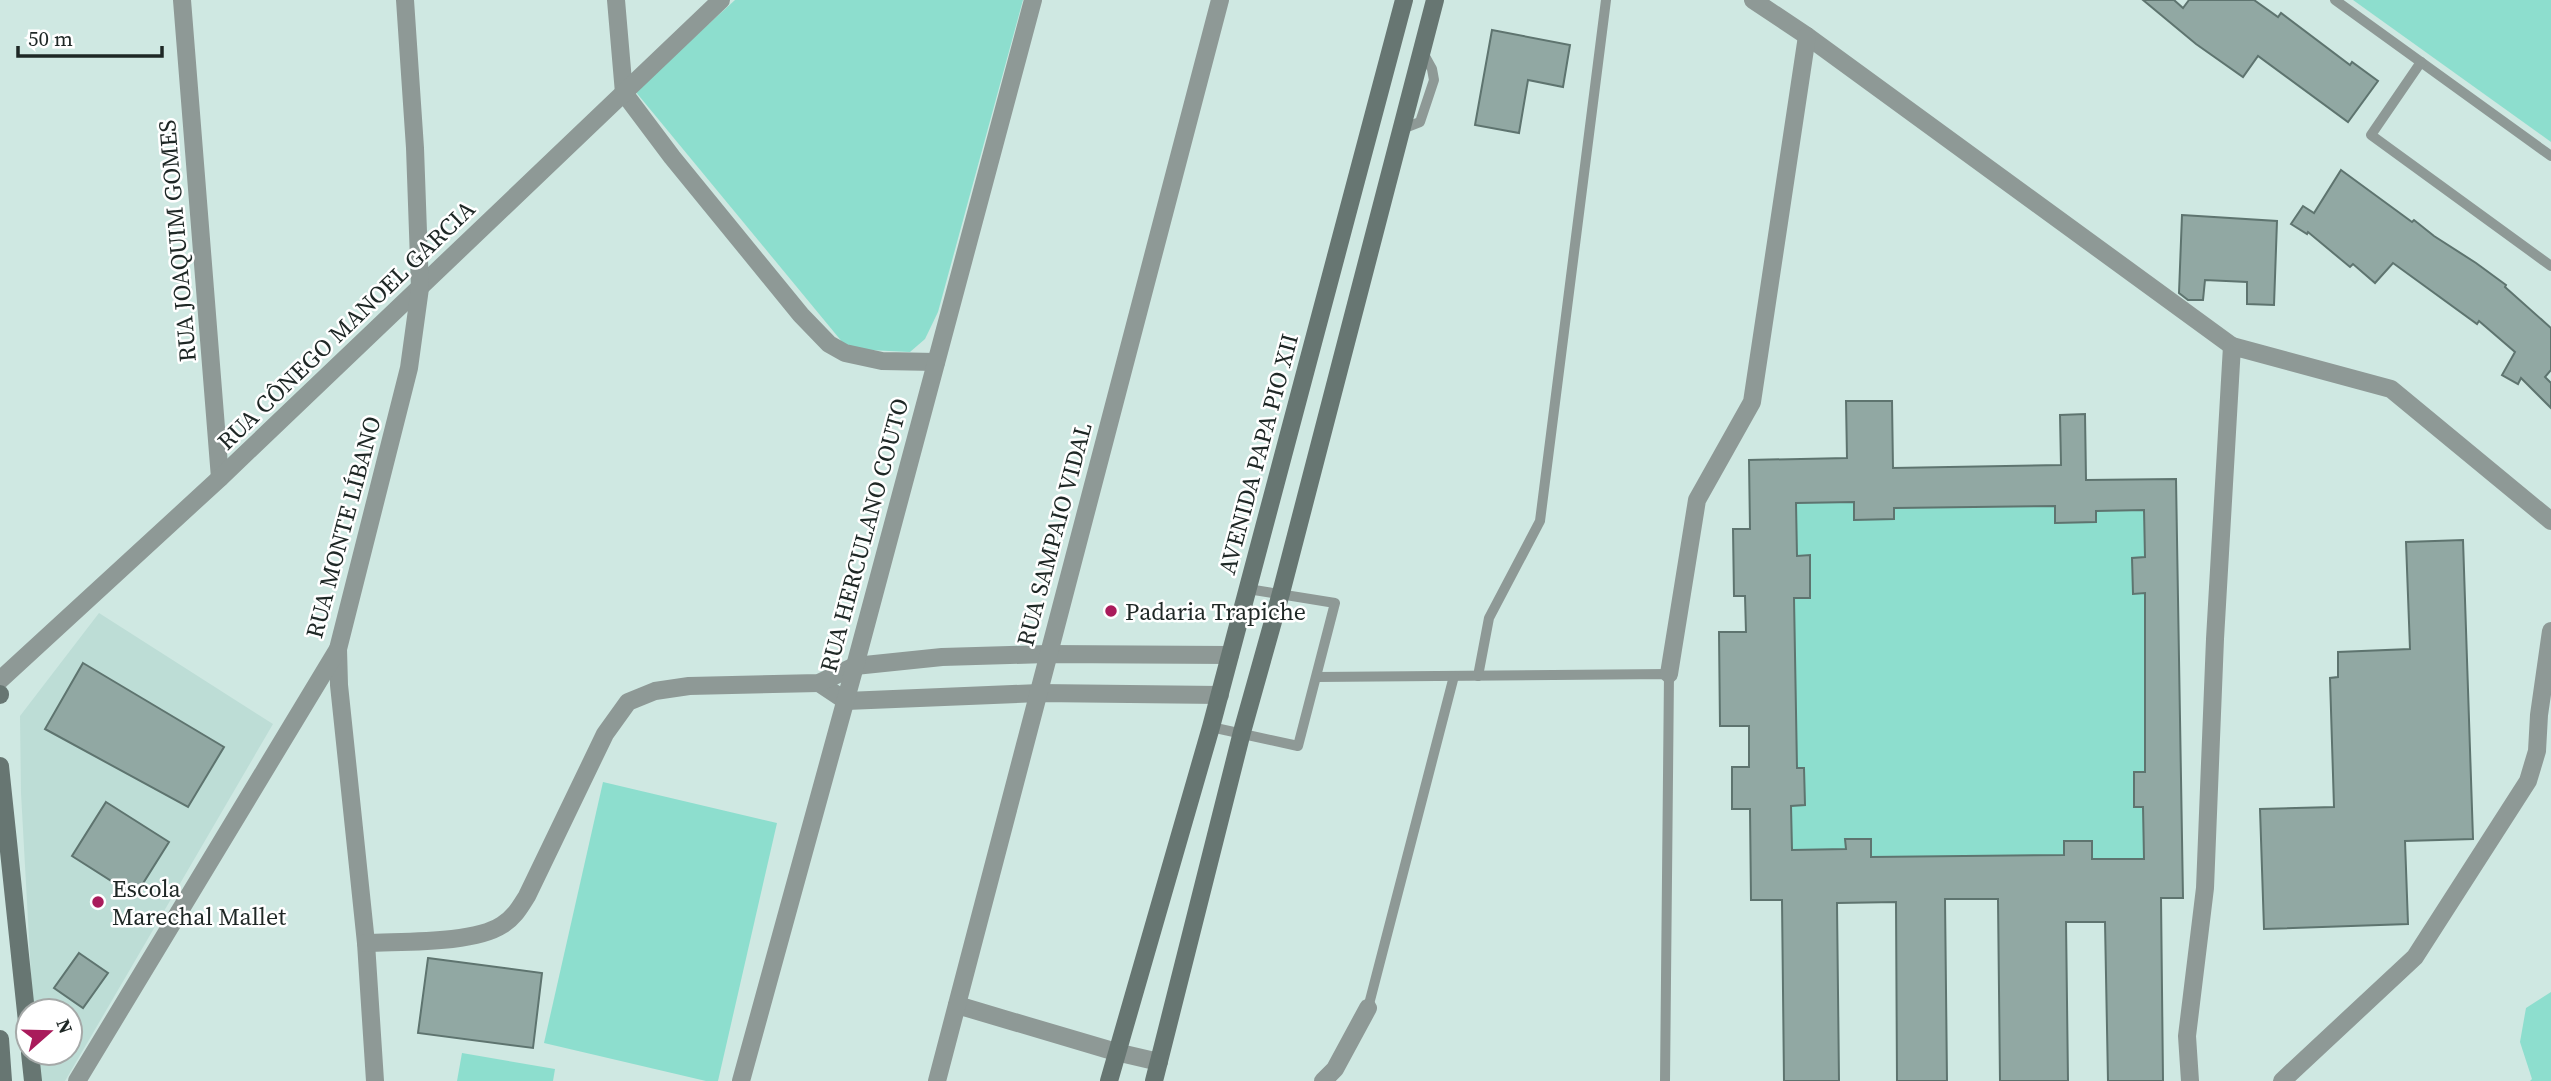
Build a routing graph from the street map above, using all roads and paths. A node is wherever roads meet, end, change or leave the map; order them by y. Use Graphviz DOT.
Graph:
graph roads {
  1 [pos="182,0"];
  2 [pos="405,0"];
  3 [pos="616,0"];
  4 [pos="721,0"];
  5 [pos="1032,0"];
  6 [pos="1220,0"];
  7 [pos="1404,0"];
  8 [pos="1435,0"];
  9 [pos="1606,0"];
  10 [pos="1753,0"];
  11 [pos="2335,0"];
  12 [pos="1807,36"];
  13 [pos="2421,62"];
  14 [pos="624,93"];
  15 [pos="2551,156"];
  16 [pos="2551,266"];
  17 [pos="421,288"];
  18 [pos="1326,293"];
  19 [pos="1356,302"];
  20 [pos="2232,346"];
  21 [pos="936,362"];
  22 [pos="220,478"];
  23 [pos="2551,521"];
  24 [pos="1248,589"];
  25 [pos="1281,593"];
  26 [pos="2551,631"];
  27 [pos="338,649"];
  28 [pos="1047,654"];
  29 [pos="1230,655"];
  30 [pos="855,666"];
  31 [pos="1669,674"];
  32 [pos="1454,676"];
  33 [pos="1478,676"];
  34 [pos="1317,677"];
  35 [pos="0,680"];
  36 [pos="819,684"];
  37 [pos="1038,692"];
  38 [pos="1220,695"];
  39 [pos="846,701"];
  40 [pos="1211,727"];
  41 [pos="1242,733"];
  42 [pos="0,766"];
  43 [pos="366,943"];
  44 [pos="24,997"];
  45 [pos="957,1005"];
  46 [pos="1368,1008"];
  47 [pos="0,1039"];
  48 [pos="1116,1052"];
  49 [pos="1159,1062"];
  50 [pos="3,1081"];
  51 [pos="77,1081"];
  52 [pos="375,1081"];
  53 [pos="741,1081"];
  54 [pos="937,1081"];
  55 [pos="1109,1081"];
  56 [pos="1154,1081"];
  57 [pos="1323,1081"];
  58 [pos="1665,1081"];
  59 [pos="2190,1081"];
  60 [pos="2282,1081"];
  1 -- 22 [label="street, RUA JOAQUIM GOMES"];
  2 -- 17 [label="street, RUA MONTE LÍBANO"];
  3 -- 14 [label="street"];
  4 -- 14 [label="street, RUA CÔNEGO MANOEL GARCIA"];
  5 -- 21 [label="street, RUA HERCULANO COUTO"];
  6 -- 28 [label="street, RUA SAMPAIO VIDAL"];
  7 -- 18 [label="street, AVENIDA PAPA PIO XII"];
  8 -- 19 [label="street"];
  9 -- 33 [label="lane"];
  10 -- 12 [label="street"];
  11 -- 13 [label="lane"];
  12 -- 20 [label="street"];
  12 -- 31 [label="street"];
  13 -- 15 [label="lane"];
  13 -- 16 [label="lane"];
  14 -- 17 [label="street, RUA CÔNEGO MANOEL GARCIA"];
  14 -- 21 [label="street"];
  17 -- 22 [label="street, RUA CÔNEGO MANOEL GARCIA"];
  17 -- 27 [label="street, RUA MONTE LÍBANO"];
  18 -- 19 [label="street"];
  18 -- 24 [label="street, AVENIDA PAPA PIO XII"];
  19 -- 25 [label="street"];
  20 -- 23 [label="street"];
  20 -- 59 [label="street"];
  21 -- 30 [label="street, RUA HERCULANO COUTO"];
  22 -- 35 [label="street, RUA CÔNEGO MANOEL GARCIA"];
  24 -- 25 [label="lane"];
  24 -- 29 [label="street, AVENIDA PAPA PIO XII"];
  25 -- 34 [label="lane"];
  25 -- 41 [label="street"];
  26 -- 60 [label="street"];
  27 -- 43 [label="street"];
  27 -- 51 [label="street, RUA MONTE LÍBANO"];
  28 -- 29 [label="street"];
  28 -- 30 [label="street"];
  28 -- 37 [label="street, RUA SAMPAIO VIDAL"];
  29 -- 38 [label="street, AVENIDA PAPA PIO XII"];
  30 -- 36 [label="street"];
  30 -- 39 [label="street, RUA HERCULANO COUTO"];
  31 -- 33 [label="lane"];
  31 -- 58 [label="lane"];
  32 -- 33 [label="lane"];
  32 -- 34 [label="lane"];
  32 -- 46 [label="lane"];
  34 -- 41 [label="lane"];
  36 -- 39 [label="street"];
  36 -- 43 [label="street"];
  37 -- 38 [label="street"];
  37 -- 39 [label="street"];
  37 -- 45 [label="street, RUA SAMPAIO VIDAL"];
  38 -- 40 [label="street, AVENIDA PAPA PIO XII"];
  39 -- 53 [label="street, RUA HERCULANO COUTO"];
  40 -- 41 [label="lane"];
  40 -- 48 [label="street, AVENIDA PAPA PIO XII"];
  41 -- 49 [label="street"];
  42 -- 44 [label="street"];
  43 -- 52 [label="street"];
  45 -- 48 [label="street"];
  45 -- 54 [label="street, RUA SAMPAIO VIDAL"];
  46 -- 57 [label="street"];
  47 -- 50 [label="street"];
  48 -- 49 [label="street"];
  48 -- 55 [label="street, AVENIDA PAPA PIO XII"];
  49 -- 56 [label="street"];
}
